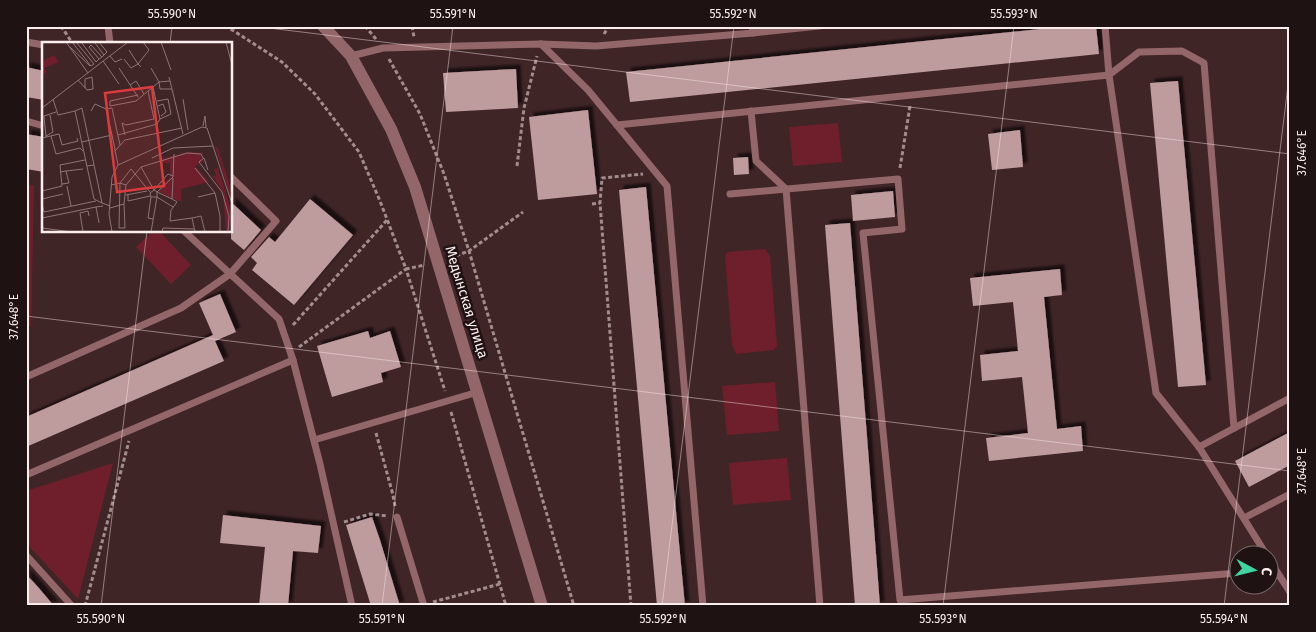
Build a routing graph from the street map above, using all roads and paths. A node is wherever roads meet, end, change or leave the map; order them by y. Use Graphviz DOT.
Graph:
graph roads {
  1 [pos="61,26"];
  2 [pos="108,26"];
  3 [pos="225,26"];
  4 [pos="323,26"];
  5 [pos="819,26"];
  6 [pos="1105,26"];
  7 [pos="752,30"];
  8 [pos="26,42"];
  9 [pos="72,42"];
  10 [pos="110,42"];
  11 [pos="540,44"];
  12 [pos="42,45"];
  13 [pos="383,48"];
  14 [pos="351,56"];
  15 [pos="1109,75"];
  16 [pos="912,95"];
  17 [pos="752,111"];
  18 [pos="26,121"];
  19 [pos="42,125"];
  20 [pos="617,125"];
  21 [pos="517,166"];
  22 [pos="656,173"];
  23 [pos="232,178"];
  24 [pos="898,179"];
  25 [pos="786,189"];
  26 [pos="730,194"];
  27 [pos="600,203"];
  28 [pos="592,204"];
  29 [pos="523,212"];
  30 [pos="387,219"];
  31 [pos="185,232"];
  32 [pos="469,251"];
  33 [pos="439,263"];
  34 [pos="406,269"];
  35 [pos="230,274"];
  36 [pos="284,335"];
  37 [pos="292,357"];
  38 [pos="26,376"];
  39 [pos="478,392"];
  40 [pos="1290,398"];
  41 [pos="448,400"];
  42 [pos="373,423"];
  43 [pos="1234,428"];
  44 [pos="133,429"];
  45 [pos="314,440"];
  46 [pos="1199,448"];
  47 [pos="26,475"];
  48 [pos="1290,494"];
  49 [pos="393,495"];
  50 [pos="397,518"];
  51 [pos="1244,518"];
  52 [pos="343,522"];
  53 [pos="1260,544"];
  54 [pos="26,555"];
  55 [pos="1228,574"];
  56 [pos="1278,577"];
  57 [pos="500,584"];
  58 [pos="1290,592"];
  59 [pos="435,601"];
  60 [pos="72,606"];
  61 [pos="85,606"];
  62 [pos="352,606"];
  63 [pos="424,606"];
  64 [pos="506,606"];
  65 [pos="542,606"];
  66 [pos="574,606"];
  67 [pos="631,606"];
  68 [pos="702,606"];
  69 [pos="820,606"];
  1 -- 9 [label="path"];
  2 -- 10 [label="lane"];
  3 -- 30 [label="path"];
  4 -- 14 [label="street, Медынская улица"];
  5 -- 7 [label="lane"];
  6 -- 15 [label="lane"];
  7 -- 11 [label="lane"];
  8 -- 12 [label="lane"];
  11 -- 13 [label="lane"];
  11 -- 20 [label="lane"];
  11 -- 21 [label="path"];
  13 -- 14 [label="lane"];
  13 -- 32 [label="path"];
  14 -- 33 [label="street, Медынская улица"];
  15 -- 16 [label="lane"];
  15 -- 43 [label="lane"];
  15 -- 46 [label="lane"];
  16 -- 17 [label="lane"];
  16 -- 24 [label="path"];
  17 -- 20 [label="lane"];
  17 -- 25 [label="lane"];
  18 -- 19 [label="lane"];
  20 -- 22 [label="lane"];
  22 -- 27 [label="path"];
  22 -- 68 [label="lane"];
  23 -- 35 [label="lane"];
  24 -- 25 [label="lane"];
  24 -- 55 [label="lane"];
  25 -- 26 [label="lane"];
  25 -- 69 [label="lane"];
  27 -- 28 [label="path"];
  27 -- 67 [label="path"];
  29 -- 32 [label="path"];
  30 -- 34 [label="path"];
  30 -- 36 [label="path"];
  31 -- 35 [label="lane"];
  32 -- 33 [label="path"];
  32 -- 66 [label="path"];
  33 -- 34 [label="path"];
  33 -- 39 [label="street, Медынская улица"];
  34 -- 37 [label="path"];
  34 -- 41 [label="path"];
  35 -- 36 [label="lane"];
  35 -- 38 [label="lane"];
  36 -- 37 [label="lane"];
  37 -- 44 [label="lane"];
  37 -- 45 [label="lane"];
  39 -- 41 [label="lane"];
  39 -- 65 [label="street, Медынская улица"];
  40 -- 43 [label="lane"];
  41 -- 42 [label="lane"];
  41 -- 57 [label="path"];
  42 -- 45 [label="lane"];
  42 -- 49 [label="path"];
  43 -- 46 [label="lane"];
  44 -- 47 [label="lane"];
  44 -- 61 [label="path"];
  45 -- 62 [label="lane"];
  46 -- 51 [label="lane"];
  48 -- 51 [label="lane"];
  50 -- 52 [label="path"];
  50 -- 63 [label="lane"];
  51 -- 53 [label="lane"];
  54 -- 60 [label="lane"];
  56 -- 58 [label="lane"];
  57 -- 59 [label="path"];
  57 -- 64 [label="path"];
}
